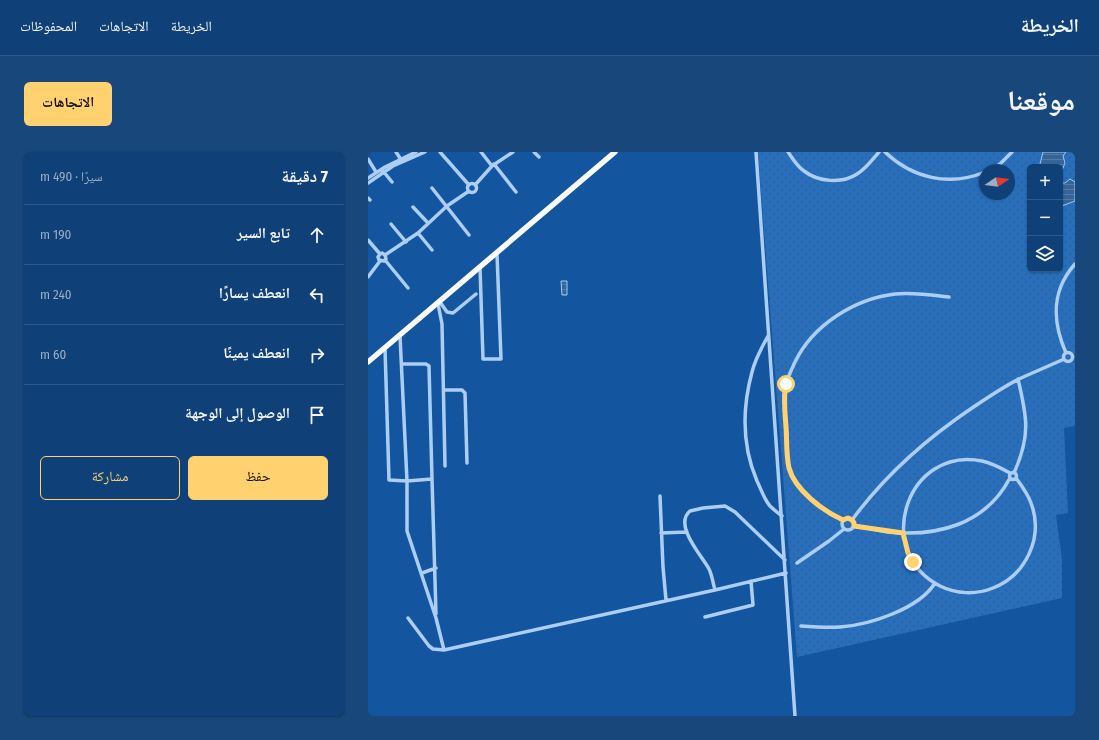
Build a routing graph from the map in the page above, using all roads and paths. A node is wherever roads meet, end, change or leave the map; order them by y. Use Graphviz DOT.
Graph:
graph roads {
  1 [pos="396,152"];
  2 [pos="416,152"];
  3 [pos="425,152"];
  4 [pos="440,152"];
  5 [pos="481,152"];
  6 [pos="513,152"];
  7 [pos="534,152"];
  8 [pos="615,152"];
  9 [pos="756,152"];
  10 [pos="788,152"];
  11 [pos="878,152"];
  12 [pos="885,152"];
  13 [pos="1004,152"];
  14 [pos="1012,152"];
  15 [pos="1008,156"];
  16 [pos="539,157"];
  17 [pos="400,158"];
  18 [pos="368,159"];
  19 [pos="998,164"];
  20 [pos="493,165"];
  21 [pos="383,171"];
  22 [pos="376,172"];
  23 [pos="979,174"];
  24 [pos="368,178"];
  25 [pos="392,182"];
  26 [pos="368,183"];
  27 [pos="469,185"];
  28 [pos="475,185"];
  29 [pos="432,188"];
  30 [pos="469,190"];
  31 [pos="516,192"];
  32 [pos="447,206"];
  33 [pos="413,207"];
  34 [pos="428,223"];
  35 [pos="391,224"];
  36 [pos="418,233"];
  37 [pos="469,235"];
  38 [pos="368,240"];
  39 [pos="406,242"];
  40 [pos="432,250"];
  41 [pos="380,254"];
  42 [pos="497,254"];
  43 [pos="386,255"];
  44 [pos="385,260"];
  45 [pos="380,261"];
  46 [pos="1075,264"];
  47 [pos="480,268"];
  48 [pos="368,276"];
  49 [pos="408,288"];
  50 [pos="476,294"];
  51 [pos="949,297"];
  52 [pos="439,303"];
  53 [pos="769,335"];
  54 [pos="400,336"];
  55 [pos="385,348"];
  56 [pos="1066,352"];
  57 [pos="1073,353"];
  58 [pos="1064,359"];
  59 [pos="1071,360"];
  60 [pos="368,362"];
  61 [pos="402,364"];
  62 [pos="1075,365"];
  63 [pos="1018,379"];
  64 [pos="444,390"];
  65 [pos="467,463"];
  66 [pos="445,466"];
  67 [pos="1012,473"];
  68 [pos="1010,478"];
  69 [pos="1016,478"];
  70 [pos="432,479"];
  71 [pos="407,481"];
  72 [pos="660,496"];
  73 [pos="782,516"];
  74 [pos="843,520"];
  75 [pos="852,520"];
  76 [pos="854,526"];
  77 [pos="844,529"];
  78 [pos="687,532"];
  79 [pos="661,533"];
  80 [pos="903,533"];
  81 [pos="785,560"];
  82 [pos="797,563"];
  83 [pos="436,568"];
  84 [pos="786,572"];
  85 [pos="422,573"];
  86 [pos="751,581"];
  87 [pos="935,583"];
  88 [pos="715,590"];
  89 [pos="666,600"];
  90 [pos="705,617"];
  91 [pos="408,618"];
  92 [pos="436,618"];
  93 [pos="801,626"];
  94 [pos="444,650"];
  95 [pos="795,716"];
  1 -- 17 [label="street"];
  2 -- 17 [label="street"];
  3 -- 21 [label="street"];
  4 -- 27 [label="street"];
  5 -- 20 [label="street"];
  6 -- 20 [label="street"];
  7 -- 16 [label="street"];
  8 -- 42 [label="main road"];
  9 -- 53 [label="street"];
  10 -- 11 [label="street"];
  12 -- 23 [label="street"];
  13 -- 15 [label="street"];
  14 -- 15 [label="street"];
  15 -- 19 [label="street"];
  17 -- 22 [label="street"];
  18 -- 22 [label="street"];
  20 -- 28 [label="street"];
  20 -- 31 [label="street"];
  21 -- 25 [label="street"];
  21 -- 26 [label="street"];
  22 -- 24 [label="street"];
  27 -- 28 [label="street"];
  27 -- 30 [label="street"];
  28 -- 30 [label="street"];
  29 -- 32 [label="street"];
  30 -- 32 [label="street"];
  32 -- 34 [label="street"];
  32 -- 37 [label="street"];
  33 -- 34 [label="street"];
  34 -- 36 [label="street"];
  35 -- 39 [label="street"];
  36 -- 39 [label="street"];
  36 -- 40 [label="street"];
  38 -- 41 [label="street"];
  39 -- 43 [label="street"];
  41 -- 43 [label="street"];
  41 -- 45 [label="street"];
  42 -- 47 [label="main road"];
  42 -- 47 [label="street"];
  43 -- 44 [label="street"];
  44 -- 45 [label="street"];
  44 -- 49 [label="street"];
  45 -- 48 [label="street"];
  46 -- 56 [label="street"];
  47 -- 52 [label="main road"];
  50 -- 52 [label="street"];
  51 -- 74 [label="street"];
  52 -- 54 [label="main road"];
  52 -- 64 [label="street"];
  53 -- 73 [label="street"];
  53 -- 73 [label="street"];
  54 -- 55 [label="main road"];
  54 -- 61 [label="street"];
  55 -- 60 [label="main road"];
  55 -- 71 [label="street"];
  56 -- 57 [label="street"];
  56 -- 58 [label="street"];
  57 -- 59 [label="street"];
  58 -- 59 [label="street"];
  58 -- 63 [label="street"];
  59 -- 62 [label="street"];
  61 -- 70 [label="street"];
  61 -- 71 [label="street"];
  63 -- 67 [label="street"];
  63 -- 75 [label="street"];
  64 -- 65 [label="street"];
  64 -- 66 [label="street"];
  67 -- 68 [label="street"];
  67 -- 69 [label="street"];
  67 -- 80 [label="street"];
  68 -- 69 [label="street"];
  68 -- 80 [label="street"];
  69 -- 87 [label="street"];
  70 -- 71 [label="street"];
  70 -- 83 [label="street"];
  71 -- 85 [label="street"];
  72 -- 79 [label="street"];
  73 -- 81 [label="street"];
  74 -- 75 [label="street"];
  74 -- 77 [label="street"];
  75 -- 76 [label="street"];
  76 -- 77 [label="street"];
  76 -- 80 [label="street"];
  77 -- 82 [label="street"];
  78 -- 79 [label="street"];
  78 -- 81 [label="street"];
  78 -- 88 [label="street"];
  79 -- 89 [label="street"];
  80 -- 87 [label="street"];
  81 -- 84 [label="street"];
  83 -- 85 [label="street"];
  83 -- 92 [label="street"];
  84 -- 86 [label="street"];
  84 -- 95 [label="street"];
  85 -- 92 [label="street"];
  86 -- 88 [label="street"];
  86 -- 90 [label="street"];
  87 -- 93 [label="street"];
  88 -- 89 [label="street"];
  89 -- 94 [label="street"];
  91 -- 94 [label="street"];
  92 -- 94 [label="street"];
}
